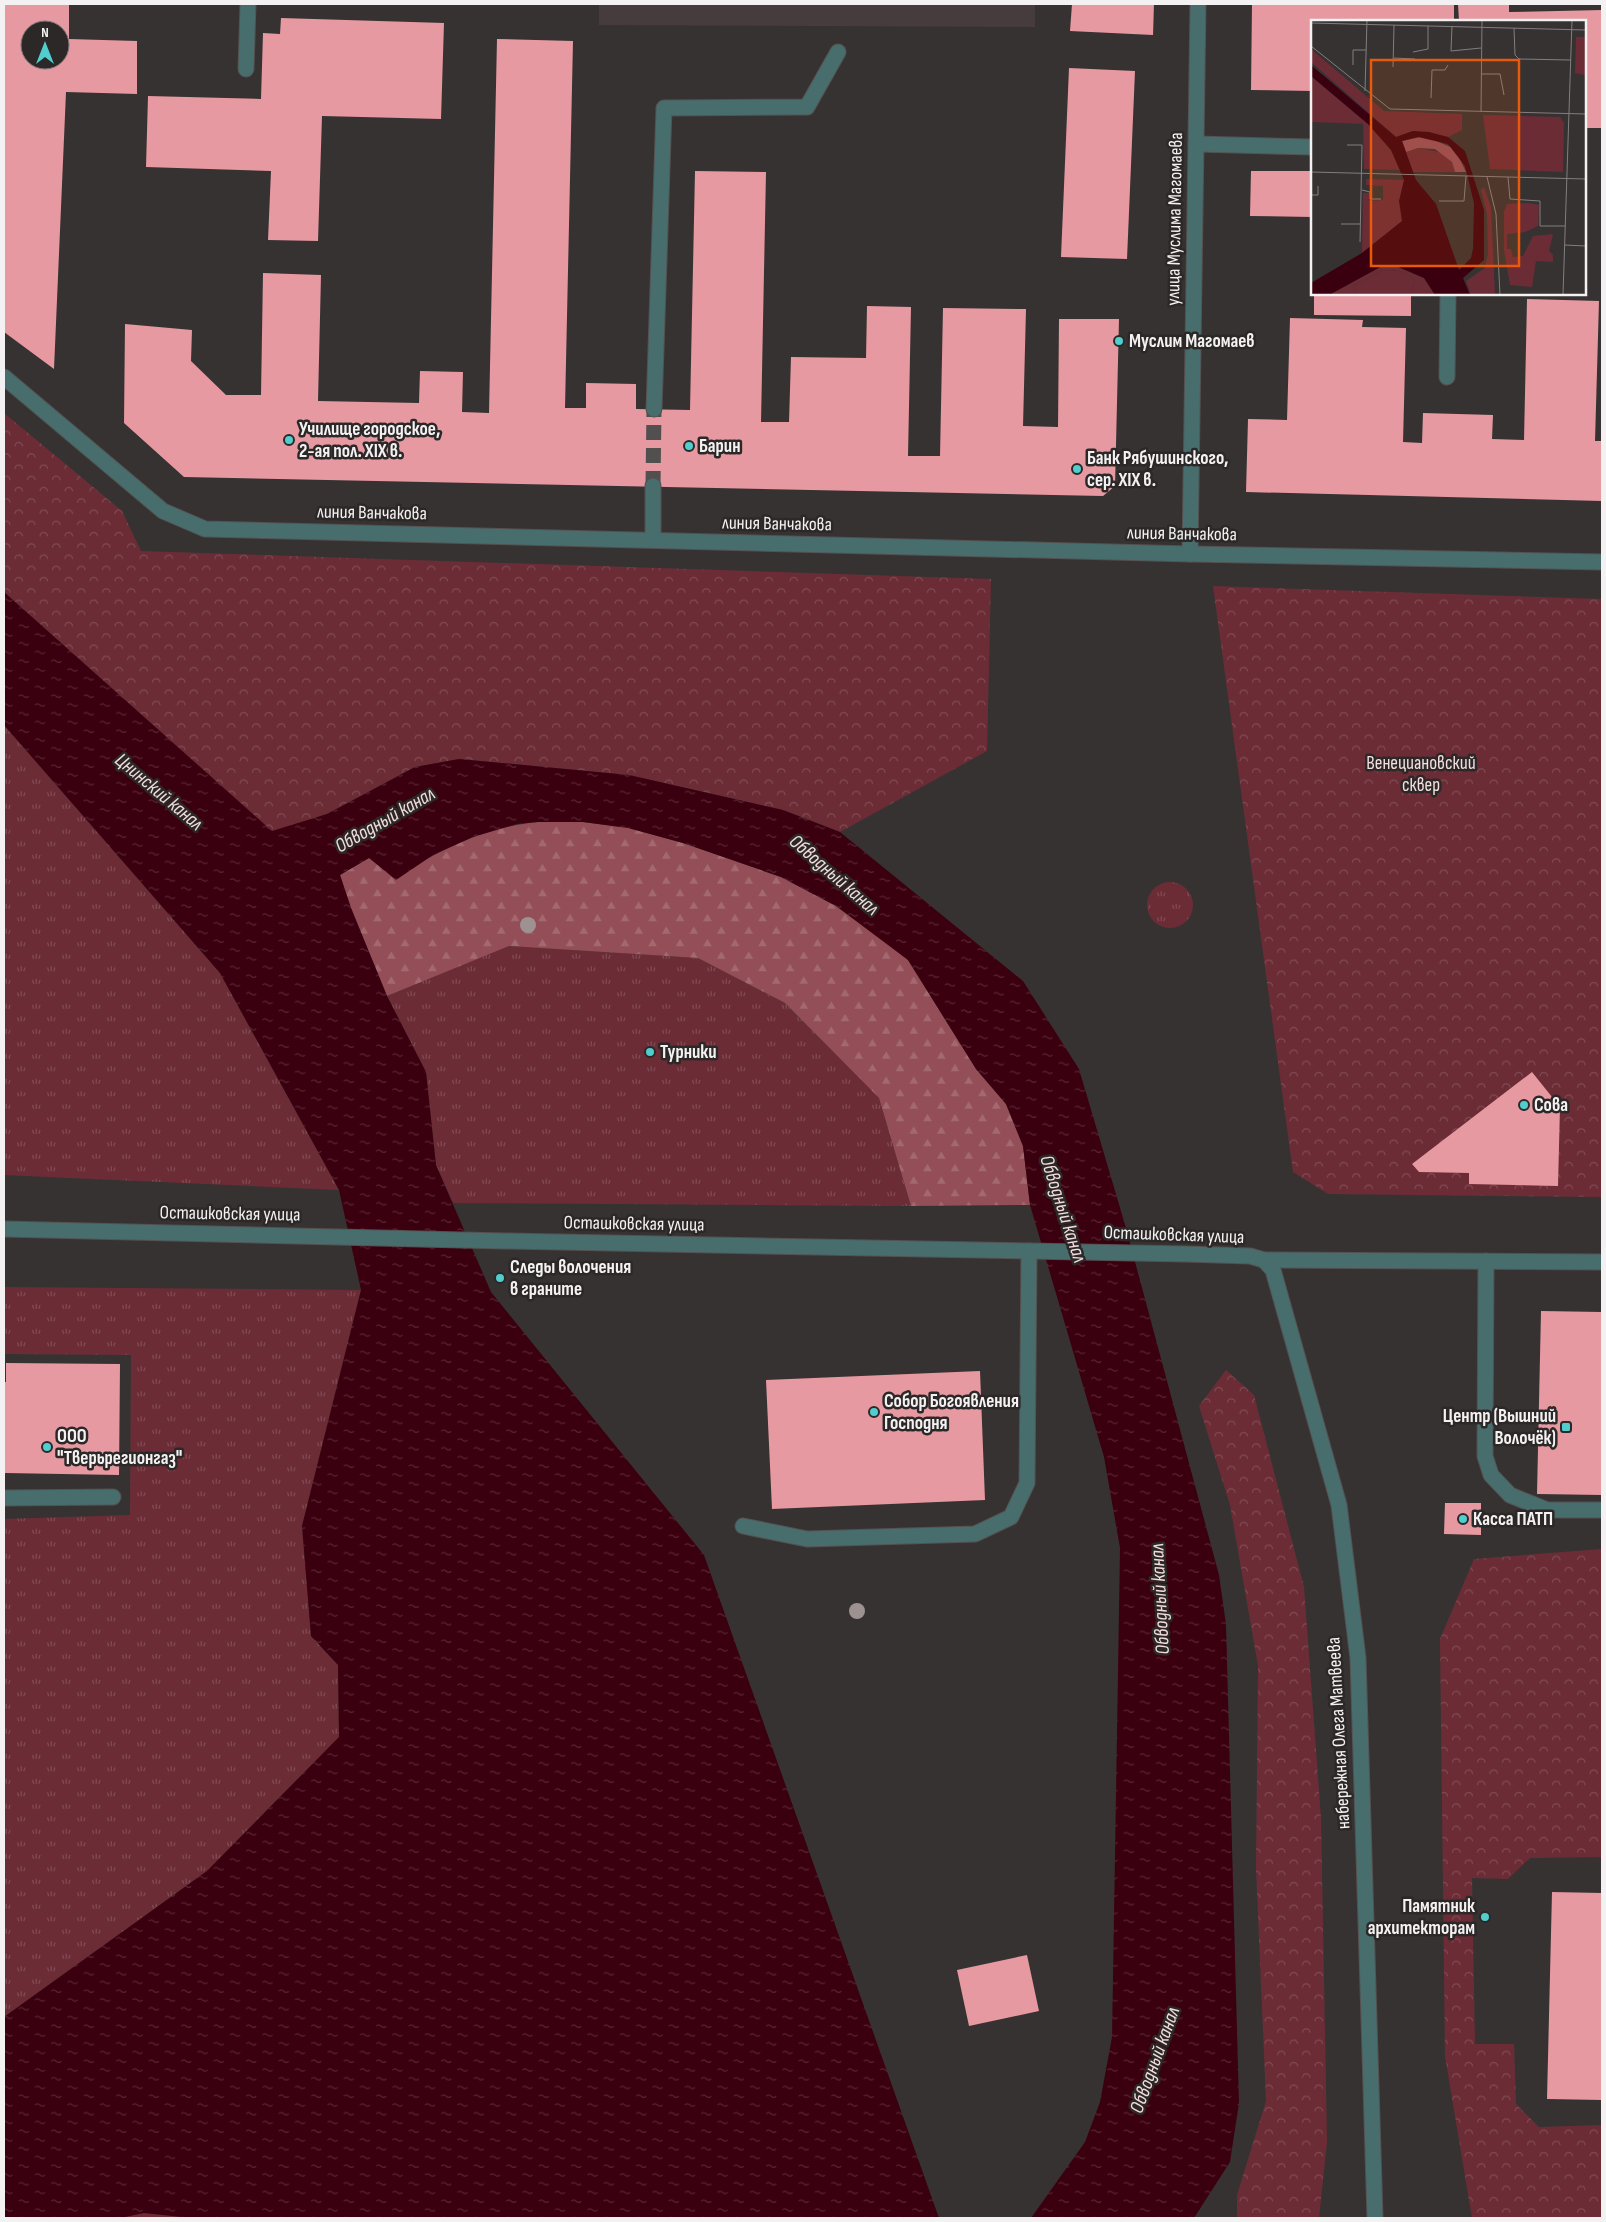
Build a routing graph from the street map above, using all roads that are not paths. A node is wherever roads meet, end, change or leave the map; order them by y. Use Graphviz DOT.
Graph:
graph roads {
  1 [pos="248,4"];
  2 [pos="1198,4"];
  3 [pos="838,52"];
  4 [pos="246,69"];
  5 [pos="1196,144"];
  6 [pos="1311,147"];
  7 [pos="1448,295"];
  8 [pos="4,377"];
  9 [pos="1447,377"];
  10 [pos="654,409"];
  11 [pos="653,486"];
  12 [pos="653,540"];
  13 [pos="1190,554"];
  14 [pos="1602,562"];
  15 [pos="4,1229"];
  16 [pos="1029,1251"];
  17 [pos="1264,1260"];
  18 [pos="1486,1260"];
  19 [pos="1602,1262"];
  20 [pos="112,1497"];
  21 [pos="4,1498"];
  22 [pos="1602,1510"];
  23 [pos="743,1526"];
  24 [pos="1375,2218"];
  1 -- 4 [label="street"];
  2 -- 5 [label="street, улица Муслима Магомаева"];
  3 -- 10 [label="street"];
  5 -- 6 [label="street"];
  5 -- 13 [label="street, улица Муслима Магомаева"];
  7 -- 9 [label="street"];
  8 -- 12 [label="street, линия Ванчакова"];
  11 -- 12 [label="street"];
  12 -- 13 [label="street, линия Ванчакова"];
  13 -- 14 [label="street, линия Ванчакова"];
  15 -- 16 [label="street, Осташковская улица"];
  16 -- 17 [label="street, Осташковская улица"];
  16 -- 23 [label="street"];
  17 -- 18 [label="street, Осташковская улица"];
  17 -- 24 [label="street, набережная Олега Матвеева"];
  18 -- 19 [label="street, Осташковская улица"];
  18 -- 22 [label="street"];
  20 -- 21 [label="street"];
}
